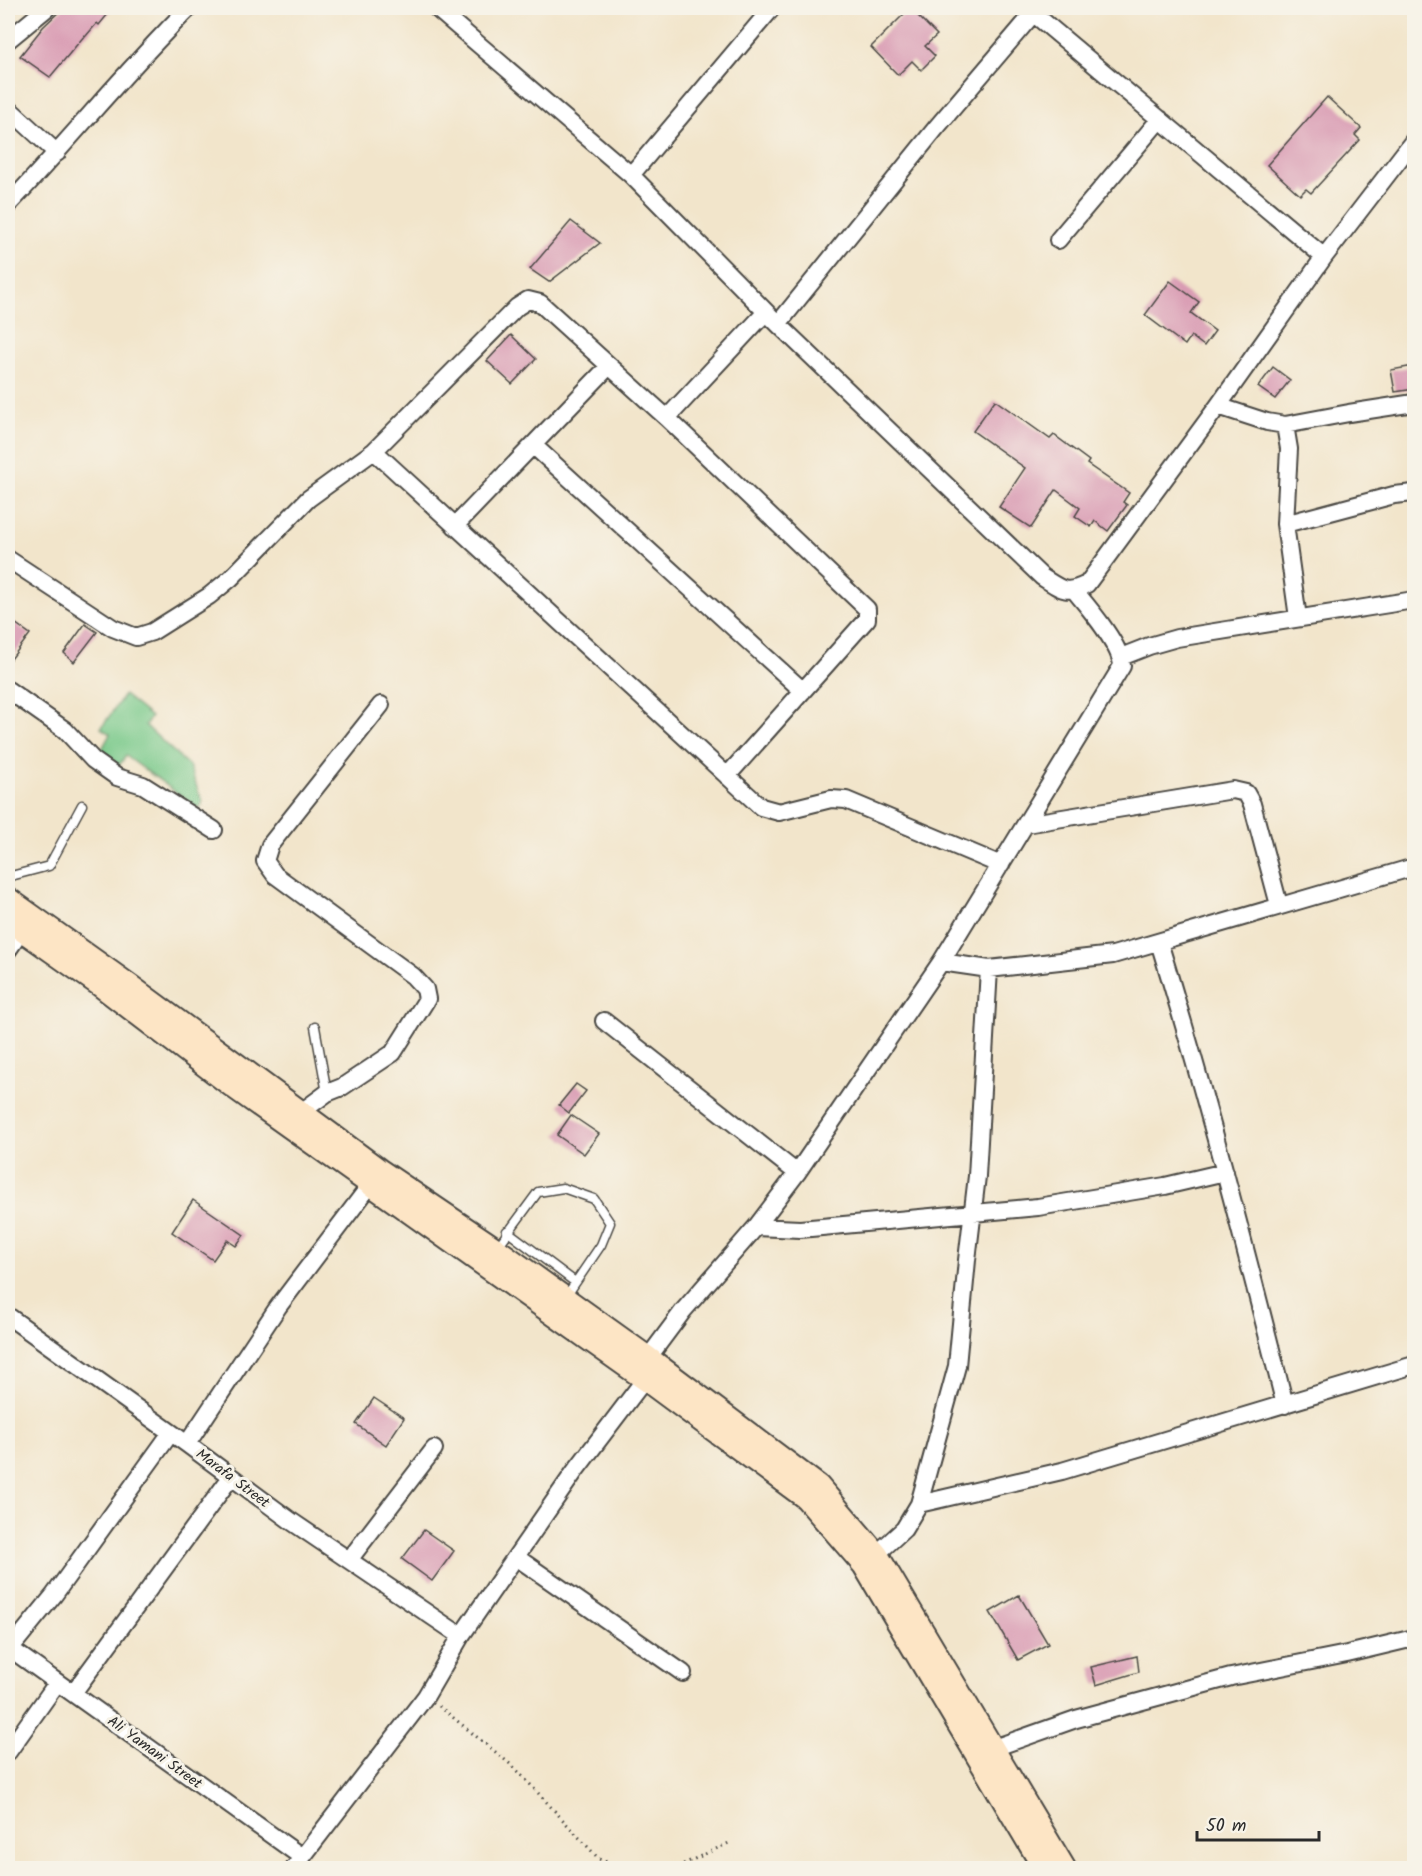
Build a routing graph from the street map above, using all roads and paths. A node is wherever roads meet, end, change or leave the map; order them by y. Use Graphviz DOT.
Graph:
graph roads {
  1 [pos="47,8"];
  2 [pos="189,8"];
  3 [pos="436,8"];
  4 [pos="772,8"];
  5 [pos="1035,10"];
  6 [pos="8,40"];
  7 [pos="8,108"];
  8 [pos="1160,119"];
  9 [pos="1414,140"];
  10 [pos="57,153"];
  11 [pos="631,175"];
  12 [pos="8,205"];
  13 [pos="1058,240"];
  14 [pos="1324,257"];
  15 [pos="772,318"];
  16 [pos="609,366"];
  17 [pos="1414,404"];
  18 [pos="1218,406"];
  19 [pos="667,418"];
  20 [pos="1285,425"];
  21 [pos="533,445"];
  22 [pos="374,451"];
  23 [pos="1414,493"];
  24 [pos="1285,524"];
  25 [pos="455,526"];
  26 [pos="8,559"];
  27 [pos="1074,590"];
  28 [pos="1414,600"];
  29 [pos="1298,618"];
  30 [pos="1121,657"];
  31 [pos="8,690"];
  32 [pos="803,691"];
  33 [pos="381,705"];
  34 [pos="727,776"];
  35 [pos="82,805"];
  36 [pos="1026,824"];
  37 [pos="214,830"];
  38 [pos="1001,865"];
  39 [pos="1414,867"];
  40 [pos="8,879"];
  41 [pos="8,899"];
  42 [pos="1279,905"];
  43 [pos="15,925"];
  44 [pos="1159,942"];
  45 [pos="8,950"];
  46 [pos="941,962"];
  47 [pos="989,969"];
  48 [pos="604,1021"];
  49 [pos="315,1027"];
  50 [pos="236,1077"];
  51 [pos="327,1094"];
  52 [pos="300,1113"];
  53 [pos="1225,1172"];
  54 [pos="797,1173"];
  55 [pos="371,1184"];
  56 [pos="974,1212"];
  57 [pos="756,1227"];
  58 [pos="502,1240"];
  59 [pos="532,1275"];
  60 [pos="570,1290"];
  61 [pos="8,1316"];
  62 [pos="1414,1365"];
  63 [pos="647,1369"];
  64 [pos="1285,1405"];
  65 [pos="170,1434"];
  66 [pos="187,1444"];
  67 [pos="434,1449"];
  68 [pos="231,1478"];
  69 [pos="919,1504"];
  70 [pos="516,1557"];
  71 [pos="349,1560"];
  72 [pos="871,1560"];
  73 [pos="461,1636"];
  74 [pos="1414,1638"];
  75 [pos="9,1648"];
  76 [pos="683,1673"];
  77 [pos="57,1683"];
  78 [pos="73,1693"];
  79 [pos="426,1696"];
  80 [pos="992,1749"];
  81 [pos="8,1752"];
  82 [pos="731,1842"];
  83 [pos="298,1863"];
  84 [pos="625,1869"];
  85 [pos="666,1869"];
  86 [pos="1044,1869"];
  87 [pos="1064,1869"];
  1 -- 6 [label="street"];
  2 -- 10 [label="street"];
  3 -- 11 [label="street"];
  4 -- 11 [label="street"];
  5 -- 8 [label="street"];
  5 -- 15 [label="street"];
  7 -- 10 [label="street"];
  8 -- 13 [label="street"];
  8 -- 14 [label="street"];
  9 -- 14 [label="street"];
  10 -- 12 [label="street"];
  11 -- 15 [label="street"];
  14 -- 18 [label="street"];
  15 -- 19 [label="street"];
  15 -- 27 [label="street"];
  16 -- 19 [label="street"];
  16 -- 21 [label="street"];
  16 -- 22 [label="street"];
  17 -- 20 [label="street"];
  18 -- 20 [label="street"];
  18 -- 27 [label="street"];
  19 -- 32 [label="street"];
  20 -- 24 [label="street"];
  21 -- 25 [label="street"];
  21 -- 32 [label="street"];
  22 -- 25 [label="street"];
  22 -- 26 [label="street"];
  23 -- 24 [label="street"];
  24 -- 29 [label="street"];
  25 -- 34 [label="street"];
  27 -- 30 [label="street"];
  28 -- 29 [label="street"];
  29 -- 30 [label="street"];
  30 -- 36 [label="street"];
  31 -- 37 [label="street"];
  32 -- 34 [label="street"];
  33 -- 51 [label="street"];
  34 -- 38 [label="street"];
  35 -- 40 [label="lane"];
  36 -- 38 [label="street"];
  36 -- 42 [label="street"];
  38 -- 46 [label="street"];
  39 -- 42 [label="street"];
  41 -- 50 [label="main road"];
  42 -- 44 [label="street"];
  43 -- 45 [label="street"];
  43 -- 50 [label="main road"];
  44 -- 47 [label="street"];
  44 -- 53 [label="street"];
  46 -- 47 [label="street"];
  46 -- 54 [label="street"];
  47 -- 56 [label="street"];
  48 -- 54 [label="street"];
  49 -- 51 [label="lane"];
  50 -- 52 [label="main road"];
  50 -- 55 [label="main road"];
  51 -- 52 [label="street"];
  52 -- 58 [label="main road"];
  53 -- 56 [label="street"];
  53 -- 64 [label="street"];
  54 -- 57 [label="street"];
  55 -- 59 [label="main road"];
  55 -- 66 [label="street"];
  56 -- 57 [label="street"];
  56 -- 69 [label="street"];
  57 -- 63 [label="street"];
  58 -- 59 [label="main road"];
  58 -- 60 [label="lane"];
  59 -- 60 [label="main road"];
  59 -- 63 [label="main road"];
  60 -- 63 [label="main road"];
  61 -- 65 [label="street, Marafa Street"];
  62 -- 64 [label="street"];
  63 -- 70 [label="street"];
  63 -- 72 [label="main road"];
  64 -- 69 [label="street"];
  65 -- 66 [label="street, Marafa Street"];
  65 -- 75 [label="street"];
  66 -- 68 [label="street, Marafa Street"];
  67 -- 71 [label="street"];
  68 -- 71 [label="street, Marafa Street"];
  68 -- 78 [label="street"];
  69 -- 72 [label="street"];
  70 -- 73 [label="street"];
  70 -- 76 [label="street"];
  71 -- 73 [label="street, Marafa Street"];
  72 -- 80 [label="main road"];
  72 -- 86 [label="main road"];
  73 -- 79 [label="street"];
  74 -- 80 [label="street"];
  75 -- 77 [label="street, Ali Yamani Street"];
  77 -- 78 [label="street, Ali Yamani Street"];
  77 -- 81 [label="street"];
  78 -- 83 [label="street, Ali Yamani Street"];
  79 -- 83 [label="street"];
  79 -- 84 [label="path"];
  80 -- 87 [label="main road"];
  82 -- 85 [label="path"];
}
